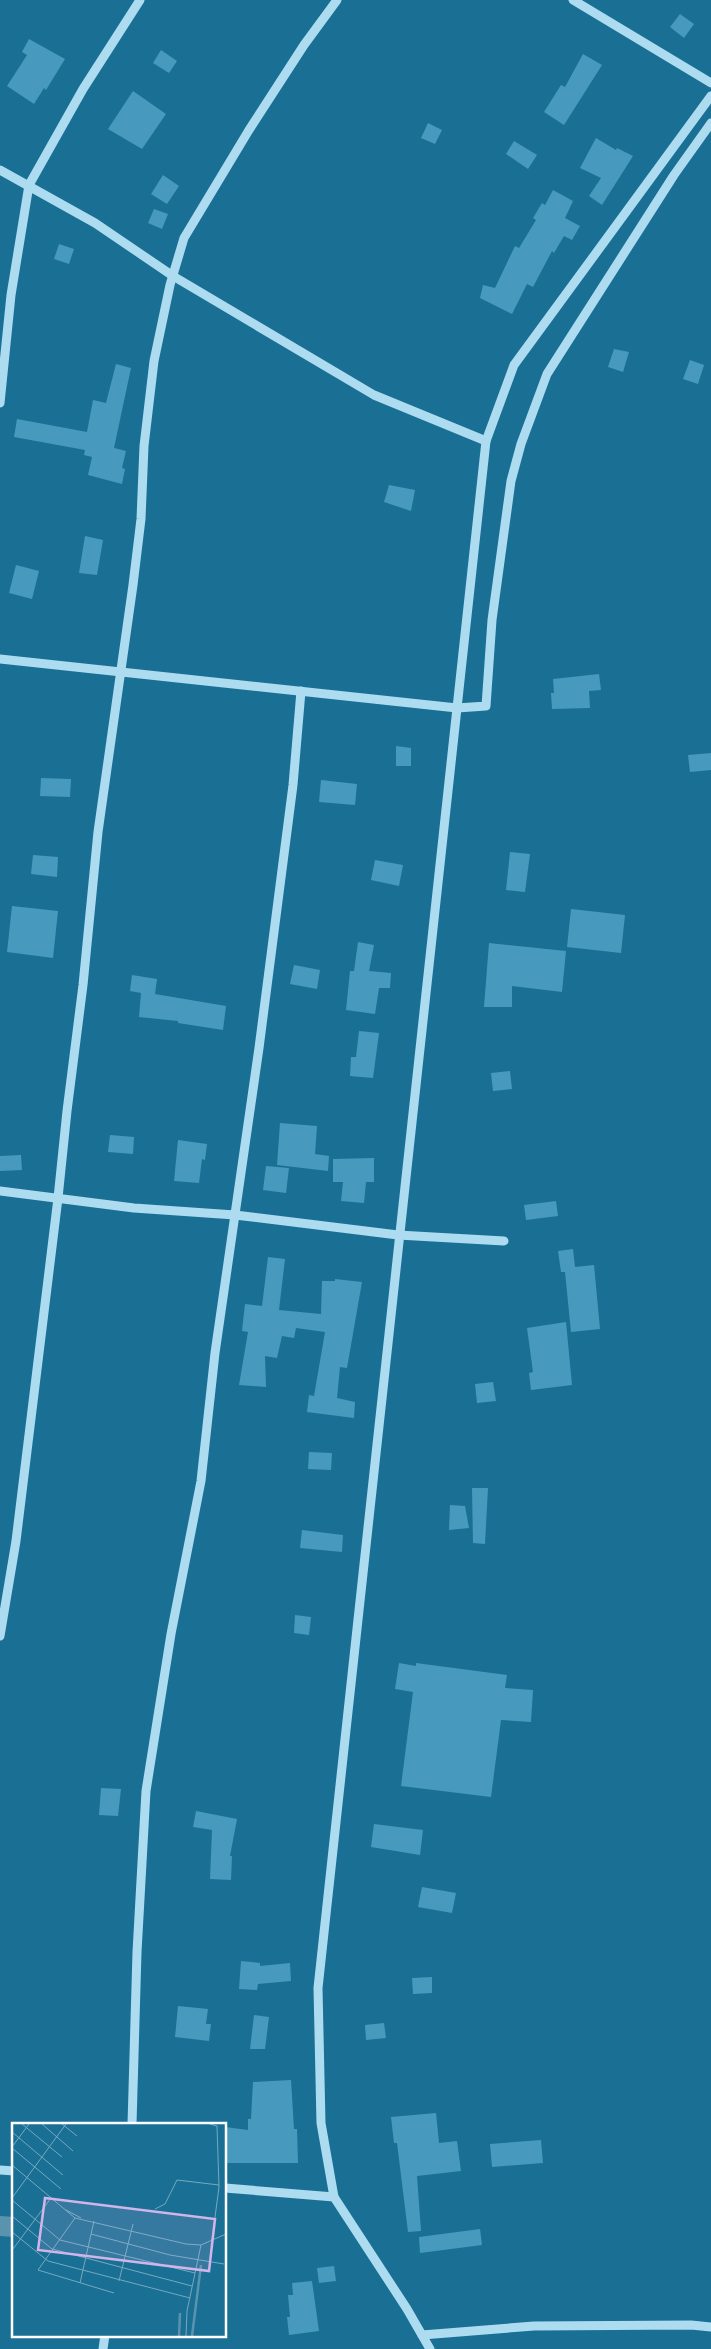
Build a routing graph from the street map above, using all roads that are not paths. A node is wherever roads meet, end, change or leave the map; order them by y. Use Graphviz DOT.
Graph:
graph roads {
  1 [pos="140,0"];
  2 [pos="337,0"];
  3 [pos="573,0"];
  4 [pos="711,83"];
  5 [pos="711,96"];
  6 [pos="699,112"];
  7 [pos="711,123"];
  8 [pos="0,170"];
  9 [pos="29,185"];
  10 [pos="173,276"];
  11 [pos="0,403"];
  12 [pos="486,442"];
  13 [pos="0,659"];
  14 [pos="122,672"];
  15 [pos="301,691"];
  16 [pos="458,708"];
  17 [pos="0,1191"];
  18 [pos="58,1198"];
  19 [pos="235,1215"];
  20 [pos="398,1235"];
  21 [pos="504,1242"];
  22 [pos="0,1636"];
  23 [pos="132,2123"];
  24 [pos="226,2188"];
  25 [pos="334,2197"];
  26 [pos="711,2326"];
  27 [pos="422,2335"];
  28 [pos="105,2336"];
  29 [pos="103,2349"];
  30 [pos="430,2349"];
  1 -- 9 [label="street"];
  2 -- 10 [label="street"];
  3 -- 4 [label="street"];
  5 -- 6 [label="street"];
  6 -- 7 [label="street"];
  6 -- 12 [label="street"];
  7 -- 16 [label="street"];
  8 -- 9 [label="street"];
  9 -- 10 [label="street"];
  9 -- 11 [label="street"];
  10 -- 12 [label="street"];
  10 -- 14 [label="street"];
  12 -- 16 [label="street"];
  13 -- 14 [label="street"];
  14 -- 15 [label="street"];
  14 -- 18 [label="street"];
  15 -- 16 [label="street"];
  15 -- 19 [label="street"];
  16 -- 20 [label="street"];
  17 -- 18 [label="street"];
  18 -- 19 [label="street"];
  18 -- 22 [label="street"];
  19 -- 20 [label="street"];
  19 -- 23 [label="street"];
  20 -- 21 [label="street"];
  20 -- 25 [label="street"];
  24 -- 25 [label="street"];
  25 -- 27 [label="street"];
  26 -- 27 [label="street"];
  27 -- 30 [label="street"];
  28 -- 29 [label="street"];
}
